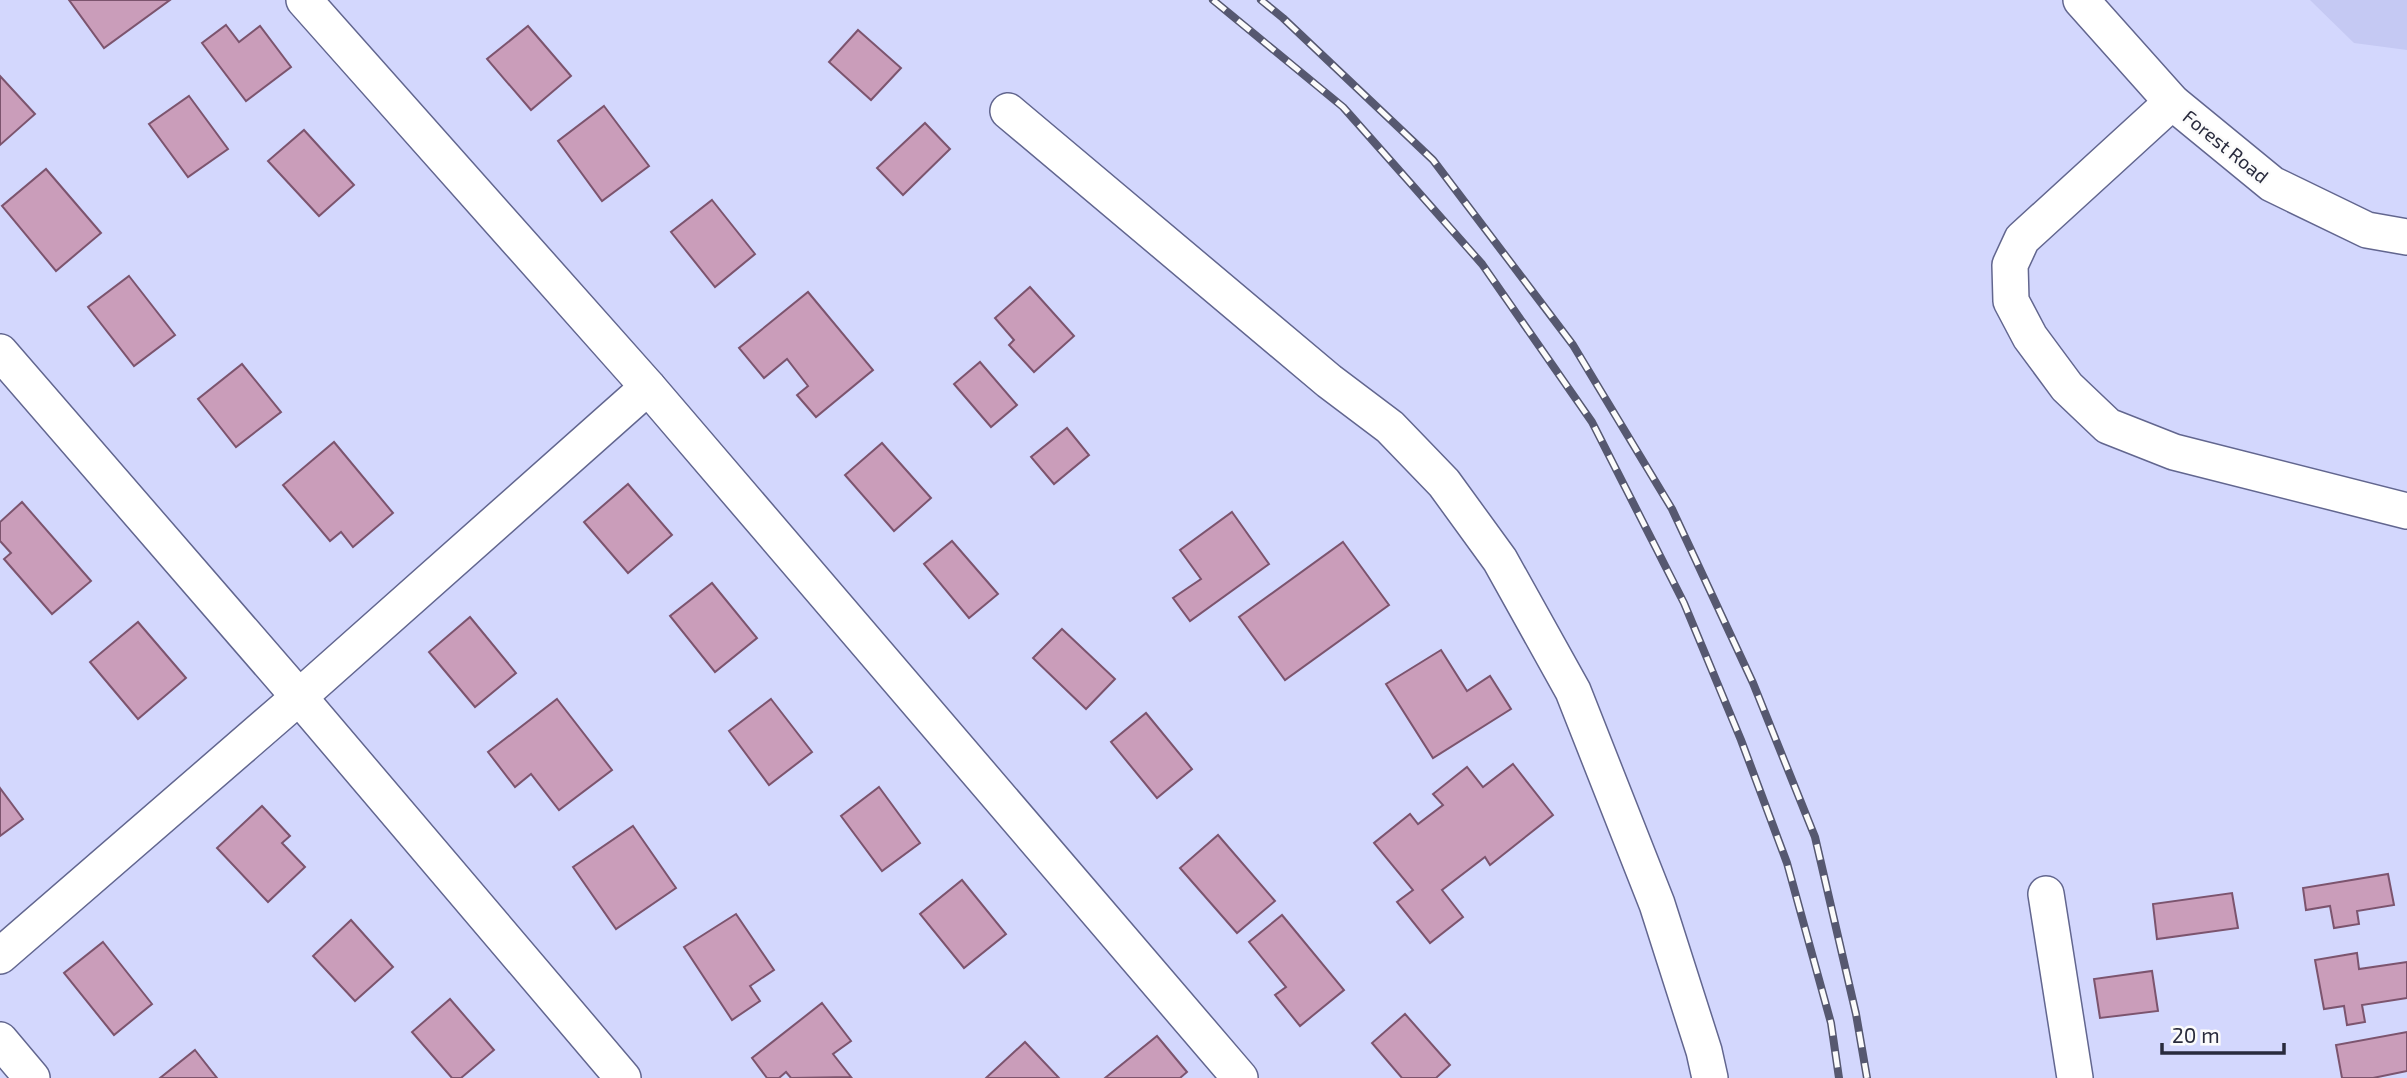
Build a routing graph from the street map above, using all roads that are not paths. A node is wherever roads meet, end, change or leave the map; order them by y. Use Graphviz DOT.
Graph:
graph roads {
  1 [pos="304,0"];
  2 [pos="2081,0"];
  3 [pos="2172,102"];
  4 [pos="1008,111"];
  5 [pos="2407,237"];
  6 [pos="0,352"];
  7 [pos="648,387"];
  8 [pos="2407,511"];
  9 [pos="299,696"];
  10 [pos="2046,894"];
  11 [pos="0,956"];
  12 [pos="0,1040"];
  13 [pos="32,1078"];
  14 [pos="623,1078"];
  15 [pos="1240,1078"];
  16 [pos="1710,1078"];
  17 [pos="2075,1078"];
  1 -- 7 [label="street"];
  2 -- 3 [label="street, Forest Road"];
  3 -- 5 [label="street, Forest Road"];
  3 -- 8 [label="street"];
  4 -- 16 [label="street"];
  6 -- 9 [label="street"];
  7 -- 9 [label="street"];
  7 -- 15 [label="street"];
  9 -- 11 [label="street"];
  9 -- 14 [label="street"];
  10 -- 17 [label="street"];
  12 -- 13 [label="street"];
}
